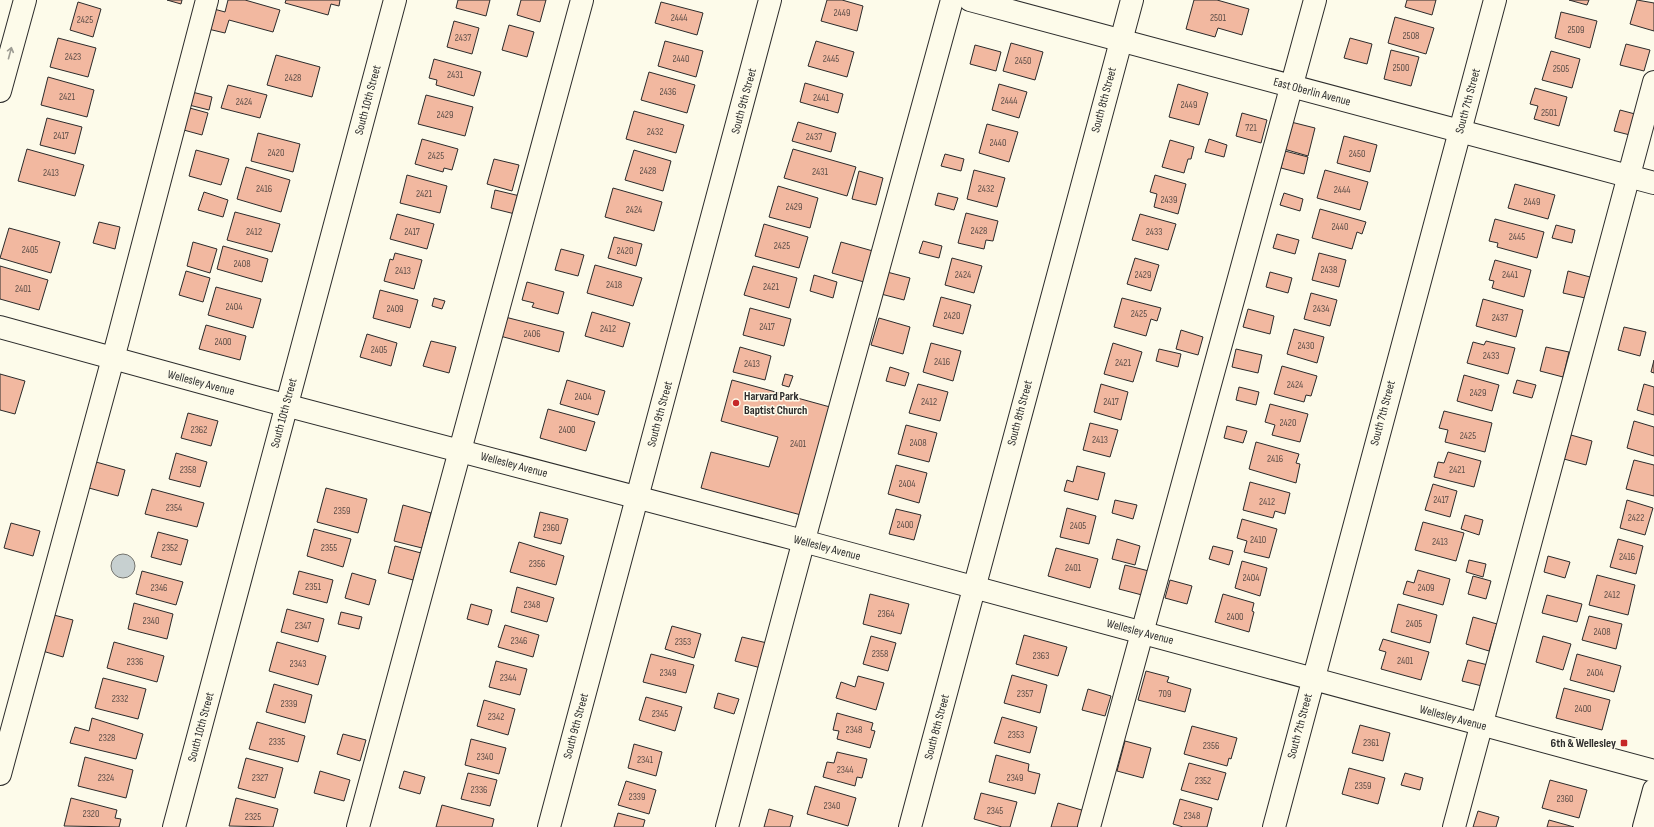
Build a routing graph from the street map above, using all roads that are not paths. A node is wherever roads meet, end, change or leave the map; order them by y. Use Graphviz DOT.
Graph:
graph roads {
  1 [pos="24,0"];
  2 [pos="207,0"];
  3 [pos="395,0"];
  4 [pos="582,0"];
  5 [pos="770,0"];
  6 [pos="952,0"];
  7 [pos="970,0"];
  8 [pos="1132,0"];
  9 [pos="1315,0"];
  10 [pos="1495,0"];
  11 [pos="1120,41"];
  12 [pos="1654,82"];
  13 [pos="1292,87"];
  14 [pos="0,91"];
  15 [pos="1459,132"];
  16 [pos="1629,177"];
  17 [pos="1654,183"];
  18 [pos="0,328"];
  19 [pos="112,359"];
  20 [pos="286,405"];
  21 [pos="460,451"];
  22 [pos="637,497"];
  23 [pos="803,541"];
  24 [pos="974,587"];
  25 [pos="1143,633"];
  26 [pos="1312,680"];
  27 [pos="1480,725"];
  28 [pos="1654,771"];
  29 [pos="0,774"];
  30 [pos="1654,793"];
  31 [pos="174,827"];
  32 [pos="358,827"];
  33 [pos="549,827"];
  34 [pos="727,827"];
  35 [pos="910,827"];
  36 [pos="1089,827"];
  37 [pos="1274,827"];
  38 [pos="1454,827"];
  39 [pos="1644,827"];
  14 -- 1 [label="street, one-way"];
  2 -- 19 [label="street"];
  3 -- 20 [label="street, South 10th Street"];
  4 -- 21 [label="street"];
  5 -- 22 [label="street, South 9th Street"];
  6 -- 23 [label="street"];
  7 -- 11 [label="street, East Oberlin Avenue"];
  8 -- 11 [label="street, South 8th Street"];
  9 -- 13 [label="street"];
  10 -- 15 [label="street, South 7th Street"];
  11 -- 13 [label="street, East Oberlin Avenue"];
  11 -- 24 [label="street, South 8th Street"];
  12 -- 16 [label="street"];
  13 -- 15 [label="street, East Oberlin Avenue"];
  13 -- 25 [label="street"];
  15 -- 16 [label="street, East Oberlin Avenue"];
  15 -- 26 [label="street, South 7th Street"];
  16 -- 17 [label="street, East Oberlin Avenue"];
  16 -- 27 [label="street"];
  18 -- 19 [label="street, Wellesley Avenue"];
  19 -- 20 [label="street, Wellesley Avenue"];
  19 -- 29 [label="street"];
  20 -- 21 [label="street, Wellesley Avenue"];
  20 -- 31 [label="street, South 10th Street"];
  21 -- 22 [label="street, Wellesley Avenue"];
  21 -- 32 [label="street"];
  22 -- 23 [label="street, Wellesley Avenue"];
  22 -- 33 [label="street, South 9th Street"];
  23 -- 24 [label="street, Wellesley Avenue"];
  23 -- 34 [label="street"];
  24 -- 25 [label="street, Wellesley Avenue"];
  24 -- 35 [label="street, South 8th Street"];
  25 -- 26 [label="street, Wellesley Avenue"];
  25 -- 36 [label="street"];
  26 -- 27 [label="street, Wellesley Avenue"];
  26 -- 37 [label="street, South 7th Street"];
  27 -- 28 [label="street, Wellesley Avenue"];
  27 -- 38 [label="street"];
  30 -- 39 [label="street"];
}
